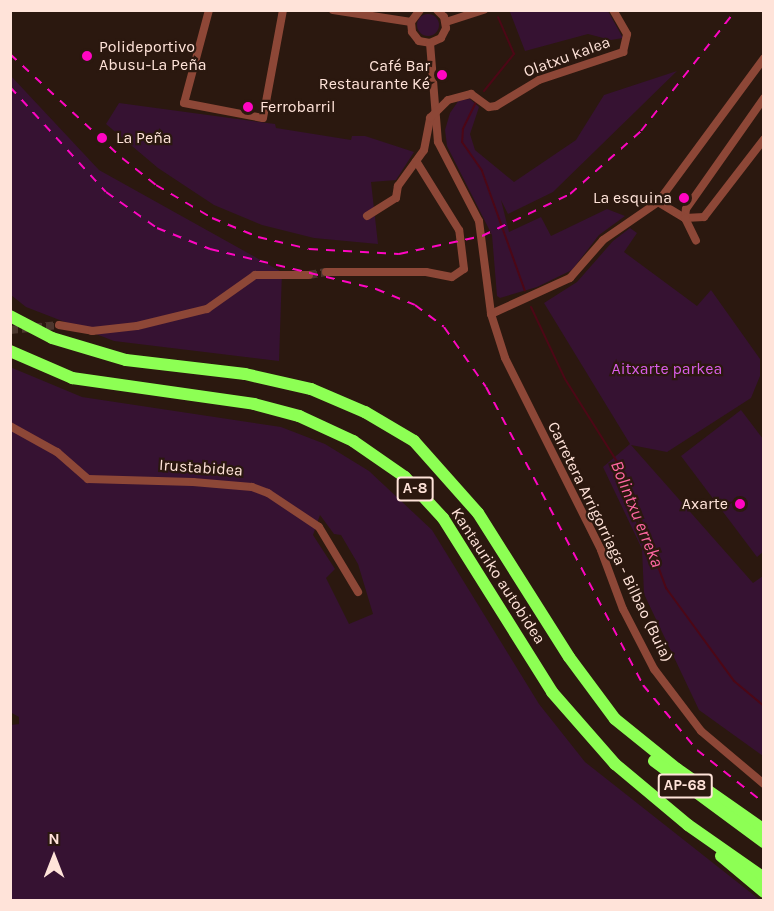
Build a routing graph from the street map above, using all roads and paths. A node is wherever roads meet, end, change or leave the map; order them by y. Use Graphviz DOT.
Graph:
graph roads {
  1 [pos="209,10"];
  2 [pos="283,10"];
  3 [pos="333,10"];
  4 [pos="420,10"];
  5 [pos="437,10"];
  6 [pos="484,10"];
  7 [pos="613,10"];
  8 [pos="411,22"];
  9 [pos="446,22"];
  10 [pos="430,43"];
  11 [pos="764,58"];
  12 [pos="435,93"];
  13 [pos="764,98"];
  14 [pos="448,100"];
  15 [pos="437,109"];
  16 [pos="764,139"];
  17 [pos="416,161"];
  18 [pos="658,202"];
  19 [pos="367,216"];
  20 [pos="685,218"];
  21 [pos="696,241"];
  22 [pos="326,272"];
  23 [pos="309,275"];
  24 [pos="491,314"];
  25 [pos="10,316"];
  26 [pos="59,326"];
  27 [pos="10,351"];
  28 [pos="10,426"];
  29 [pos="358,592"];
  30 [pos="615,719"];
  31 [pos="764,784"];
  32 [pos="688,825"];
  33 [pos="764,830"];
  34 [pos="764,842"];
  35 [pos="764,878"];
  36 [pos="764,892"];
  1 -- 2 [label="street"];
  3 -- 8 [label="street"];
  4 -- 8 [label="street"];
  5 -- 9 [label="street"];
  6 -- 9 [label="street"];
  7 -- 14 [label="street, Olatxu kalea"];
  8 -- 10 [label="street"];
  9 -- 10 [label="street"];
  10 -- 12 [label="street, Carretera Arrigorriaga - Bilbao (Buia)"];
  11 -- 18 [label="street"];
  12 -- 14 [label="street"];
  12 -- 15 [label="street, Carretera Arrigorriaga - Bilbao (Buia)"];
  13 -- 20 [label="street"];
  14 -- 15 [label="street"];
  15 -- 17 [label="street"];
  15 -- 24 [label="street, Carretera Arrigorriaga - Bilbao (Buia)"];
  16 -- 20 [label="street"];
  17 -- 19 [label="street"];
  17 -- 22 [label="street"];
  18 -- 20 [label="street"];
  18 -- 24 [label="street"];
  20 -- 21 [label="street"];
  23 -- 26 [label="street"];
  24 -- 31 [label="street, Carretera Arrigorriaga - Bilbao (Buia)"];
  25 -- 30 [label="highway, Kantauriko autobidea / A-8"];
  27 -- 32 [label="highway, Kantauriko autobidea / A-8"];
  28 -- 29 [label="street, Irustabidea"];
  30 -- 33 [label="highway, Kantauriko autobidea / A-8"];
  30 -- 34 [label="highway, AP-68"];
  32 -- 35 [label="highway, Kantauriko autobidea / A-8"];
  32 -- 36 [label="highway"];
}
